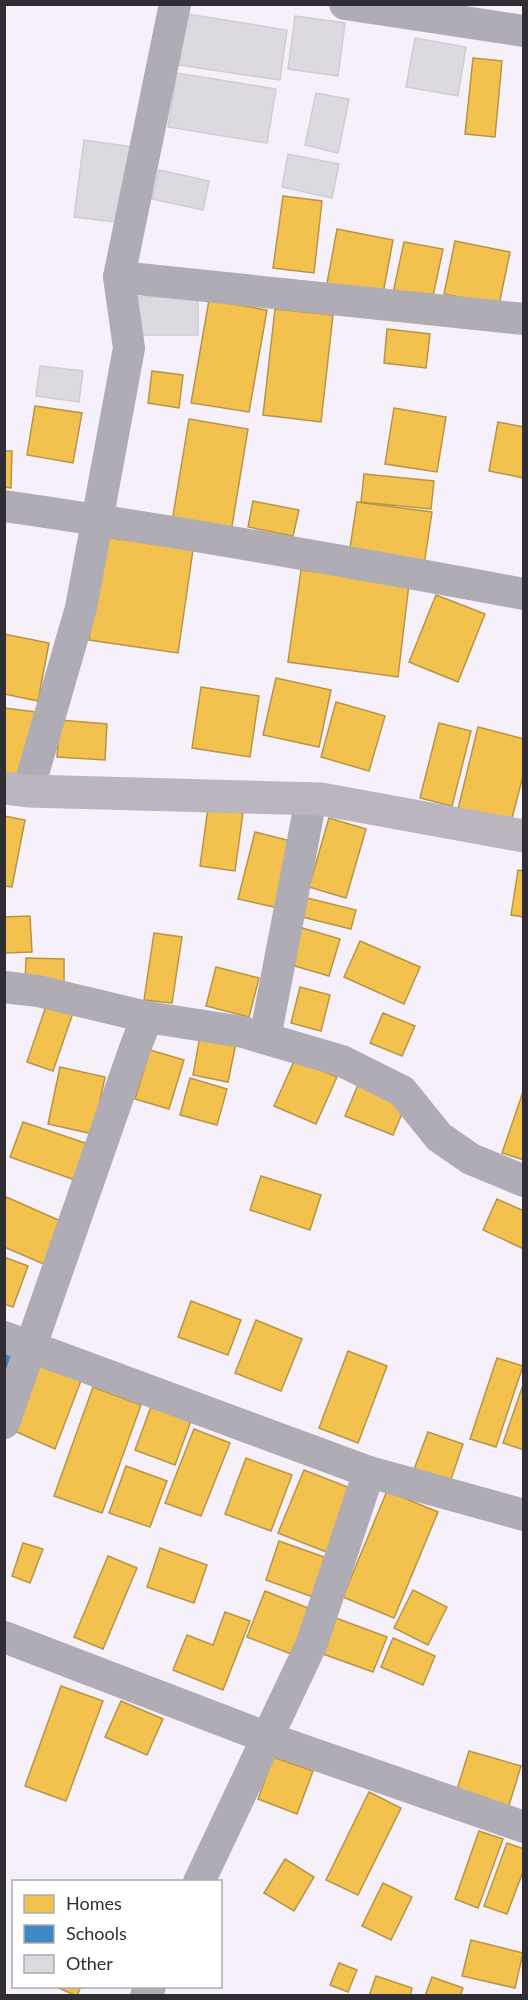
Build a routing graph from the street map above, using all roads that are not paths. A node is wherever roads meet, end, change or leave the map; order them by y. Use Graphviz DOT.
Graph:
graph roads {
  1 [pos="175,4"];
  2 [pos="345,4"];
  3 [pos="524,32"];
  4 [pos="119,277"];
  5 [pos="524,319"];
  6 [pos="4,506"];
  7 [pos="98,519"];
  8 [pos="524,594"];
  9 [pos="16,790"];
  10 [pos="311,799"];
  11 [pos="524,836"];
  12 [pos="4,987"];
  13 [pos="147,1017"];
  14 [pos="265,1038"];
  15 [pos="524,1181"];
  16 [pos="18,1342"];
  17 [pos="4,1423"];
  18 [pos="369,1472"];
  19 [pos="524,1515"];
  20 [pos="4,1637"];
  21 [pos="268,1738"];
  22 [pos="524,1827"];
  23 [pos="200,1880"];
  1 -- 4 [label="street"];
  2 -- 3 [label="street"];
  4 -- 5 [label="street"];
  4 -- 7 [label="street"];
  6 -- 7 [label="street"];
  7 -- 8 [label="street"];
  7 -- 9 [label="street"];
  9 -- 10 [label="street"];
  10 -- 11 [label="street"];
  10 -- 14 [label="street"];
  12 -- 13 [label="street"];
  13 -- 14 [label="street"];
  13 -- 16 [label="street"];
  14 -- 15 [label="street"];
  16 -- 17 [label="street"];
  16 -- 18 [label="street"];
  18 -- 19 [label="street"];
  18 -- 21 [label="street"];
  20 -- 21 [label="street"];
  21 -- 22 [label="street"];
  21 -- 23 [label="street"];
}
